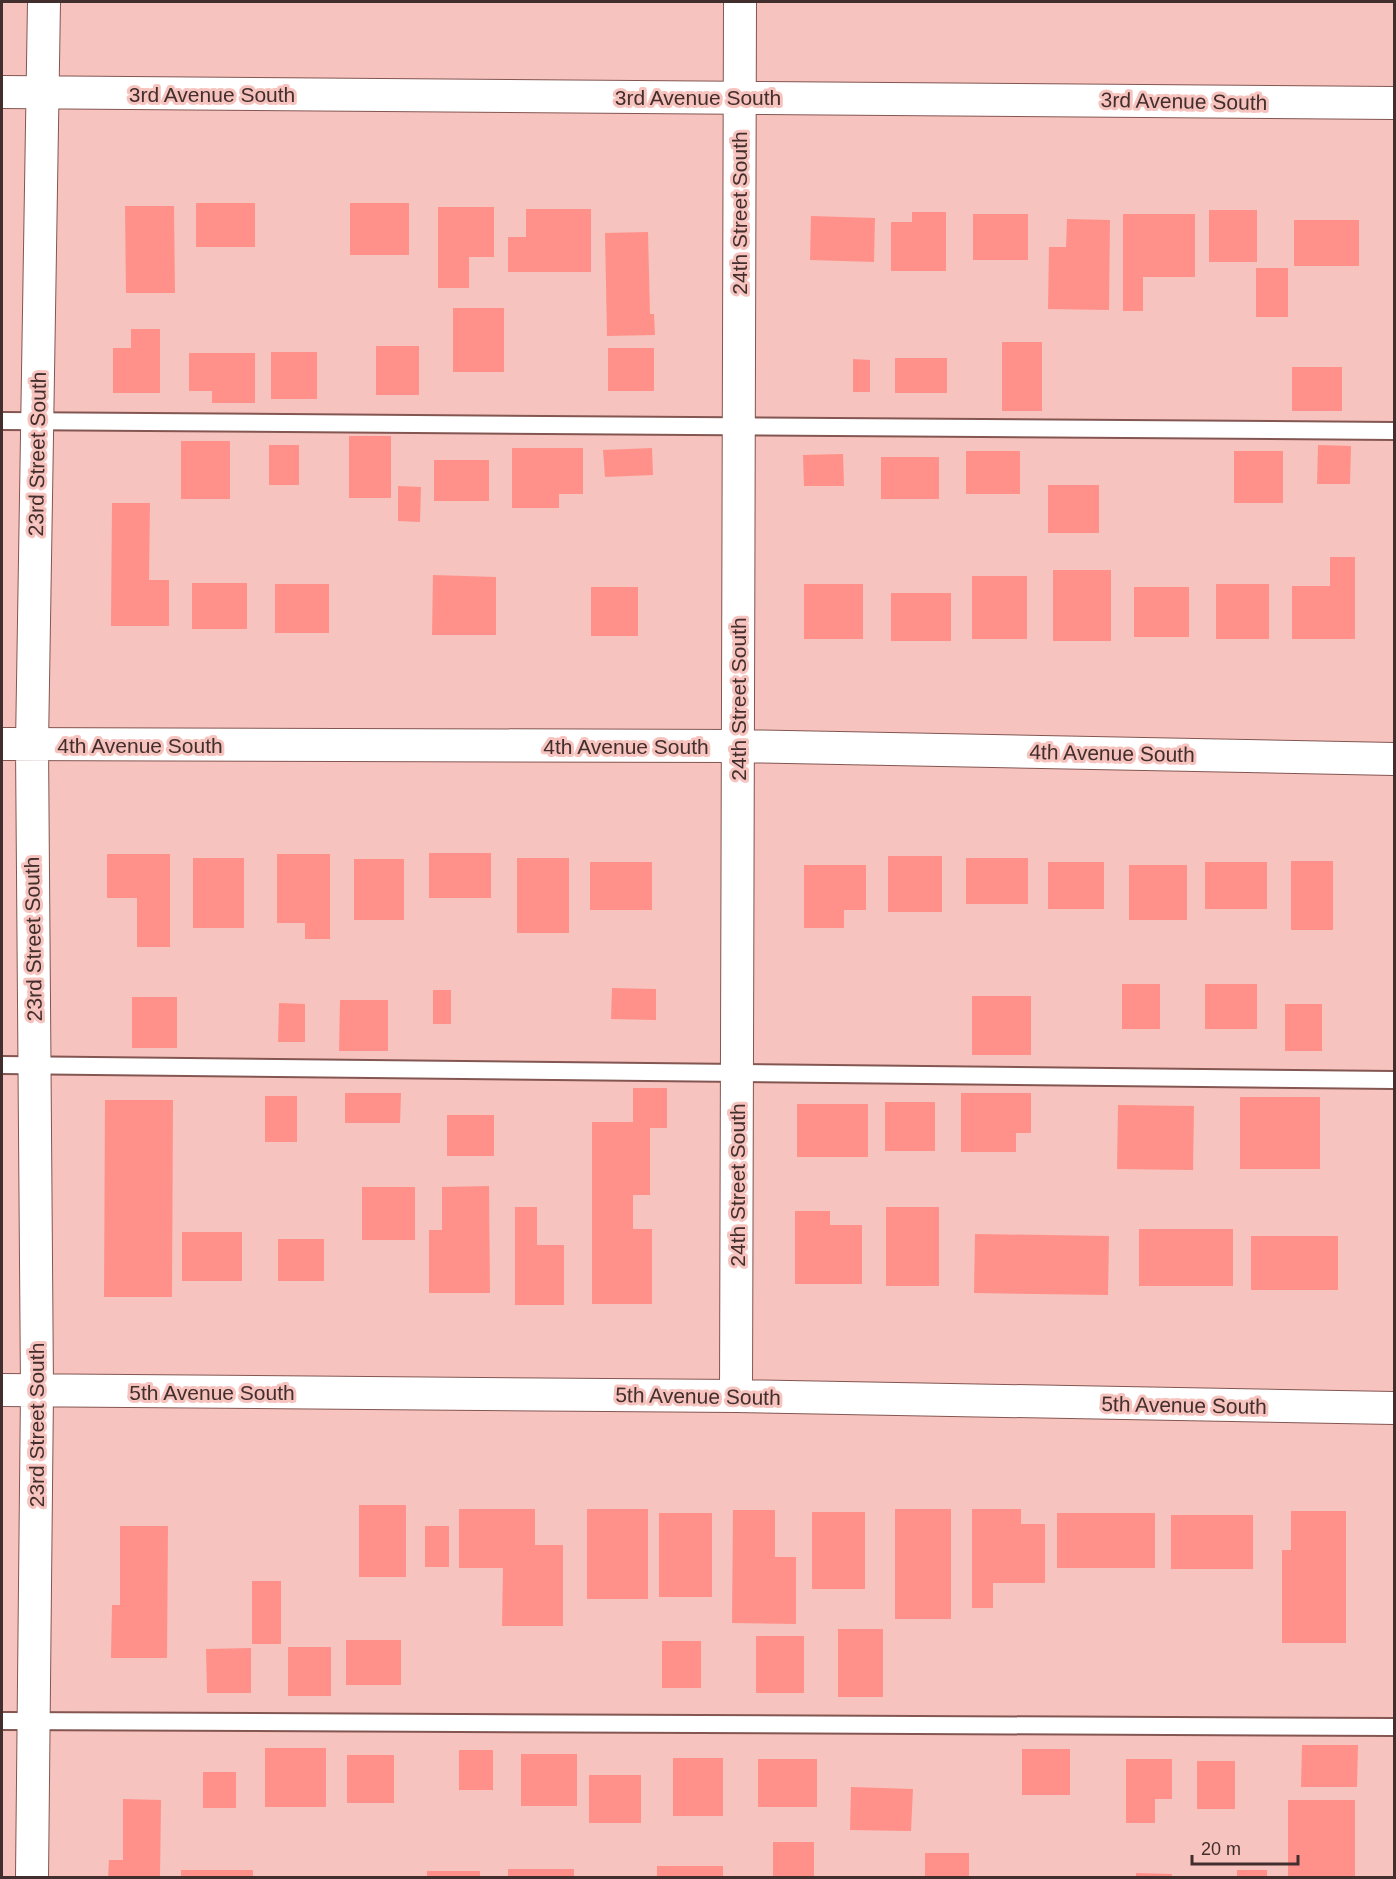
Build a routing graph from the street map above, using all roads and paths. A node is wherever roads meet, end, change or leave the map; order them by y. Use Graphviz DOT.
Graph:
graph roads {
  1 [pos="44,2"];
  2 [pos="740,2"];
  3 [pos="2,92"];
  4 [pos="43,93"];
  5 [pos="739,97"];
  6 [pos="1395,103"];
  7 [pos="2,421"];
  8 [pos="37,421"];
  9 [pos="739,428"];
  10 [pos="1395,431"];
  11 [pos="16,745"];
  12 [pos="738,746"];
  13 [pos="1395,759"];
  14 [pos="2,1065"];
  15 [pos="34,1065"];
  16 [pos="737,1072"];
  17 [pos="1395,1080"];
  18 [pos="2,1390"];
  19 [pos="37,1390"];
  20 [pos="736,1396"];
  21 [pos="1395,1408"];
  22 [pos="2,1721"];
  23 [pos="34,1722"];
  24 [pos="1395,1727"];
  25 [pos="32,1878"];
  1 -- 4 [label="street, 23rd Street South"];
  2 -- 5 [label="street, 24th Street South"];
  3 -- 4 [label="street, 3rd Avenue South"];
  4 -- 5 [label="street, 3rd Avenue South"];
  4 -- 8 [label="street, 23rd Street South"];
  5 -- 6 [label="street, 3rd Avenue South"];
  5 -- 9 [label="street, 24th Street South"];
  7 -- 8 [label="lane"];
  8 -- 9 [label="lane"];
  8 -- 11 [label="street, 23rd Street South"];
  9 -- 10 [label="lane"];
  9 -- 12 [label="street, 24th Street South"];
  11 -- 12 [label="street, 4th Avenue South"];
  11 -- 15 [label="street, 23rd Street South"];
  12 -- 13 [label="street, 4th Avenue South"];
  12 -- 16 [label="street, 24th Street South"];
  14 -- 15 [label="lane"];
  15 -- 16 [label="lane"];
  15 -- 19 [label="street, 23rd Street South"];
  16 -- 17 [label="lane"];
  16 -- 20 [label="street, 24th Street South"];
  18 -- 19 [label="street, 5th Avenue South"];
  19 -- 20 [label="street, 5th Avenue South"];
  19 -- 23 [label="street, 23rd Street South"];
  20 -- 21 [label="street, 5th Avenue South"];
  22 -- 23 [label="lane"];
  23 -- 24 [label="lane"];
  23 -- 25 [label="street, 23rd Street South"];
}
